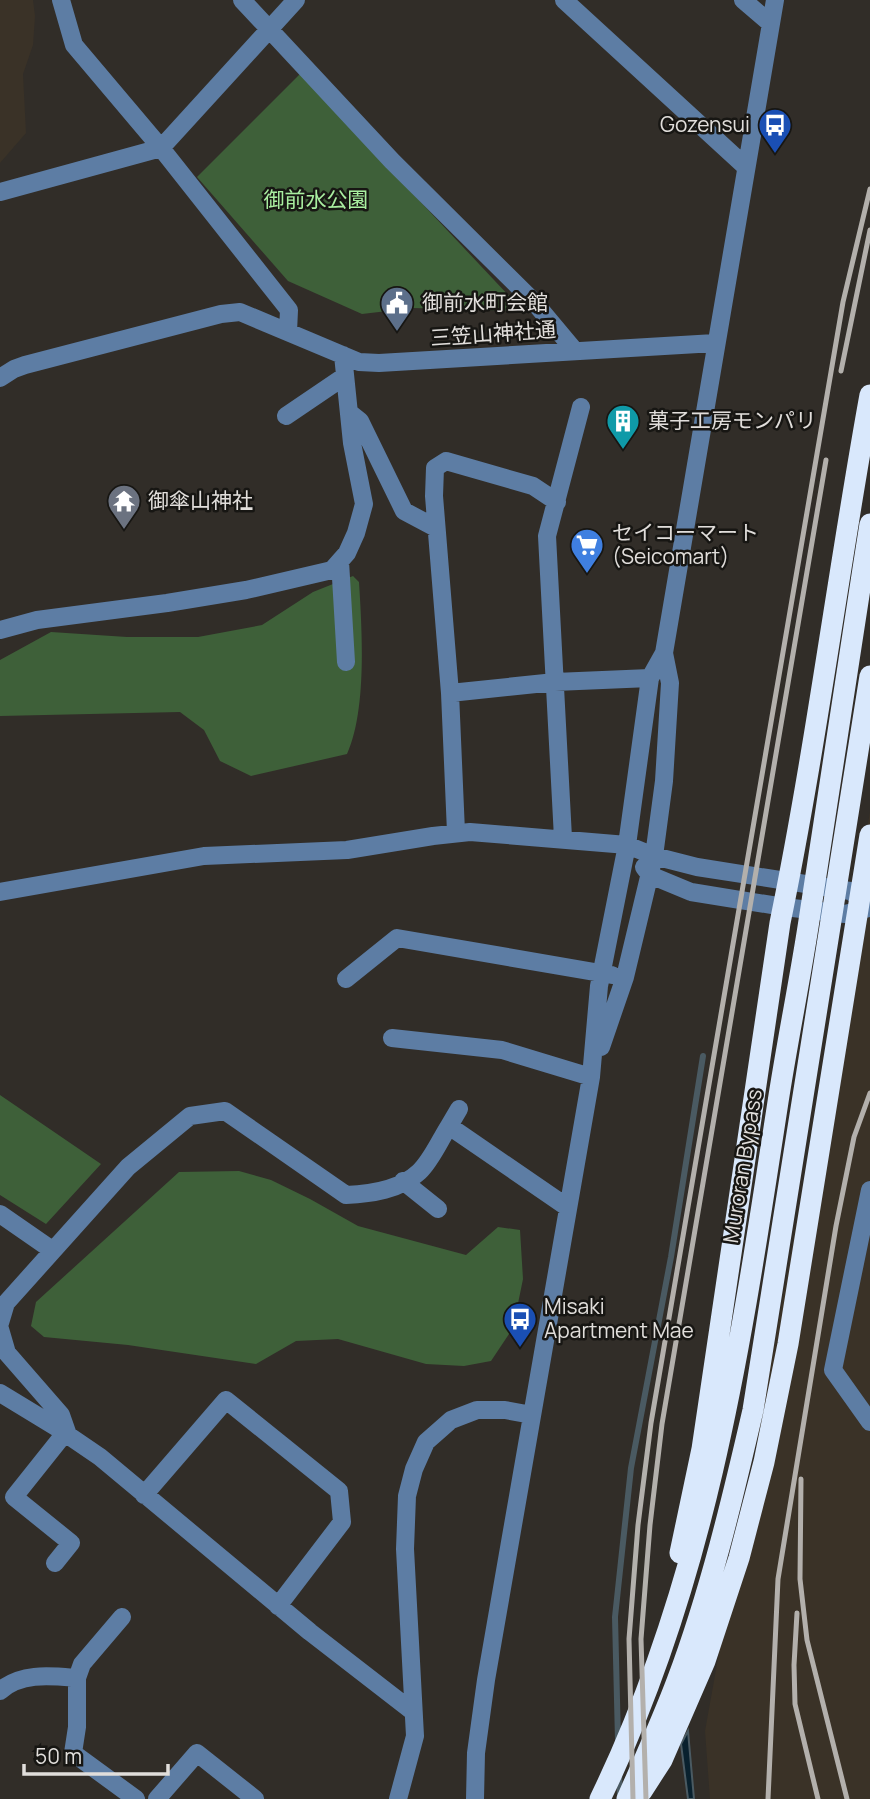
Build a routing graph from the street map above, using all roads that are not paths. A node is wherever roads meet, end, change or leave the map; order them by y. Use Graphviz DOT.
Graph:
graph roads {
  1 [pos="61,0"];
  2 [pos="242,0"];
  3 [pos="296,0"];
  4 [pos="564,0"];
  5 [pos="743,0"];
  6 [pos="775,0"];
  7 [pos="771,24"];
  8 [pos="270,29"];
  9 [pos="161,148"];
  10 [pos="746,167"];
  11 [pos="0,192"];
  12 [pos="288,332"];
  13 [pos="715,343"];
  14 [pos="575,351"];
  15 [pos="342,355"];
  16 [pos="345,376"];
  17 [pos="0,378"];
  18 [pos="870,395"];
  19 [pos="581,407"];
  20 [pos="350,413"];
  21 [pos="286,416"];
  22 [pos="557,502"];
  23 [pos="870,524"];
  24 [pos="436,528"];
  25 [pos="340,561"];
  26 [pos="0,630"];
  27 [pos="664,653"];
  28 [pos="346,663"];
  29 [pos="870,676"];
  30 [pos="650,678"];
  31 [pos="555,682"];
  32 [pos="450,693"];
  33 [pos="456,832"];
  34 [pos="870,835"];
  35 [pos="563,838"];
  36 [pos="627,845"];
  37 [pos="654,856"];
  38 [pos="649,874"];
  39 [pos="795,883"];
  40 [pos="0,892"];
  41 [pos="859,904"];
  42 [pos="790,907"];
  43 [pos="602,973"];
  44 [pos="625,977"];
  45 [pos="346,979"];
  46 [pos="392,1038"];
  47 [pos="591,1077"];
  48 [pos="459,1109"];
  49 [pos="449,1126"];
  50 [pos="403,1181"];
  51 [pos="870,1190"];
  52 [pos="567,1208"];
  53 [pos="438,1209"];
  54 [pos="0,1214"];
  55 [pos="52,1250"];
  56 [pos="0,1323"];
  57 [pos="0,1329"];
  58 [pos="0,1394"];
  59 [pos="532,1415"];
  60 [pos="870,1422"];
  61 [pos="66,1434"];
  62 [pos="144,1495"];
  63 [pos="55,1563"];
  64 [pos="278,1606"];
  65 [pos="122,1617"];
  66 [pos="670,1626"];
  67 [pos="77,1678"];
  68 [pos="0,1691"];
  69 [pos="412,1711"];
  70 [pos="136,1799"];
  71 [pos="158,1799"];
  72 [pos="255,1799"];
  73 [pos="398,1799"];
  74 [pos="475,1799"];
  75 [pos="600,1799"];
  76 [pos="627,1799"];
  77 [pos="636,1799"];
  1 -- 9 [label="street"];
  2 -- 8 [label="street"];
  3 -- 8 [label="street"];
  4 -- 10 [label="street"];
  5 -- 7 [label="street"];
  6 -- 7 [label="street"];
  7 -- 10 [label="street"];
  8 -- 9 [label="street"];
  8 -- 14 [label="street"];
  9 -- 11 [label="street"];
  9 -- 12 [label="street"];
  10 -- 13 [label="street"];
  12 -- 15 [label="street, 三笠山神社通"];
  12 -- 17 [label="street, 三笠山神社通"];
  13 -- 14 [label="street, 三笠山神社通"];
  13 -- 27 [label="street"];
  14 -- 15 [label="street, 三笠山神社通"];
  15 -- 16 [label="street"];
  16 -- 20 [label="street"];
  16 -- 21 [label="street"];
  18 -- 39 [label="highway"];
  19 -- 22 [label="street"];
  20 -- 24 [label="street"];
  20 -- 25 [label="street"];
  22 -- 24 [label="street"];
  22 -- 31 [label="street"];
  23 -- 66 [label="highway, Muroran Bypass"];
  24 -- 32 [label="street"];
  25 -- 26 [label="street"];
  25 -- 28 [label="street"];
  27 -- 30 [label="street"];
  27 -- 37 [label="street"];
  29 -- 76 [label="highway"];
  30 -- 31 [label="street"];
  30 -- 36 [label="street"];
  31 -- 32 [label="street"];
  31 -- 35 [label="street"];
  32 -- 33 [label="street"];
  33 -- 35 [label="street"];
  33 -- 40 [label="street"];
  34 -- 41 [label="highway"];
  35 -- 36 [label="street"];
  36 -- 37 [label="street"];
  36 -- 38 [label="street"];
  36 -- 43 [label="street"];
  37 -- 38 [label="street"];
  37 -- 39 [label="street"];
  38 -- 42 [label="street"];
  38 -- 44 [label="street"];
  39 -- 41 [label="street"];
  39 -- 42 [label="highway"];
  41 -- 42 [label="street"];
  41 -- 77 [label="highway"];
  42 -- 66 [label="highway"];
  43 -- 44 [label="street"];
  43 -- 45 [label="street"];
  43 -- 47 [label="street"];
  44 -- 47 [label="street"];
  46 -- 47 [label="street"];
  47 -- 52 [label="street"];
  48 -- 49 [label="street"];
  49 -- 50 [label="street"];
  49 -- 52 [label="street"];
  50 -- 53 [label="street"];
  50 -- 55 [label="street"];
  51 -- 60 [label="street"];
  52 -- 59 [label="street"];
  54 -- 55 [label="street"];
  55 -- 56 [label="street"];
  57 -- 61 [label="street"];
  58 -- 61 [label="street"];
  59 -- 69 [label="street"];
  59 -- 74 [label="street"];
  61 -- 62 [label="street"];
  61 -- 63 [label="street"];
  62 -- 64 [label="street"];
  62 -- 64 [label="street"];
  64 -- 69 [label="street"];
  65 -- 67 [label="street"];
  66 -- 75 [label="highway, Muroran Bypass"];
  67 -- 68 [label="street"];
  67 -- 70 [label="street"];
  69 -- 73 [label="street"];
  71 -- 72 [label="street"];
}
